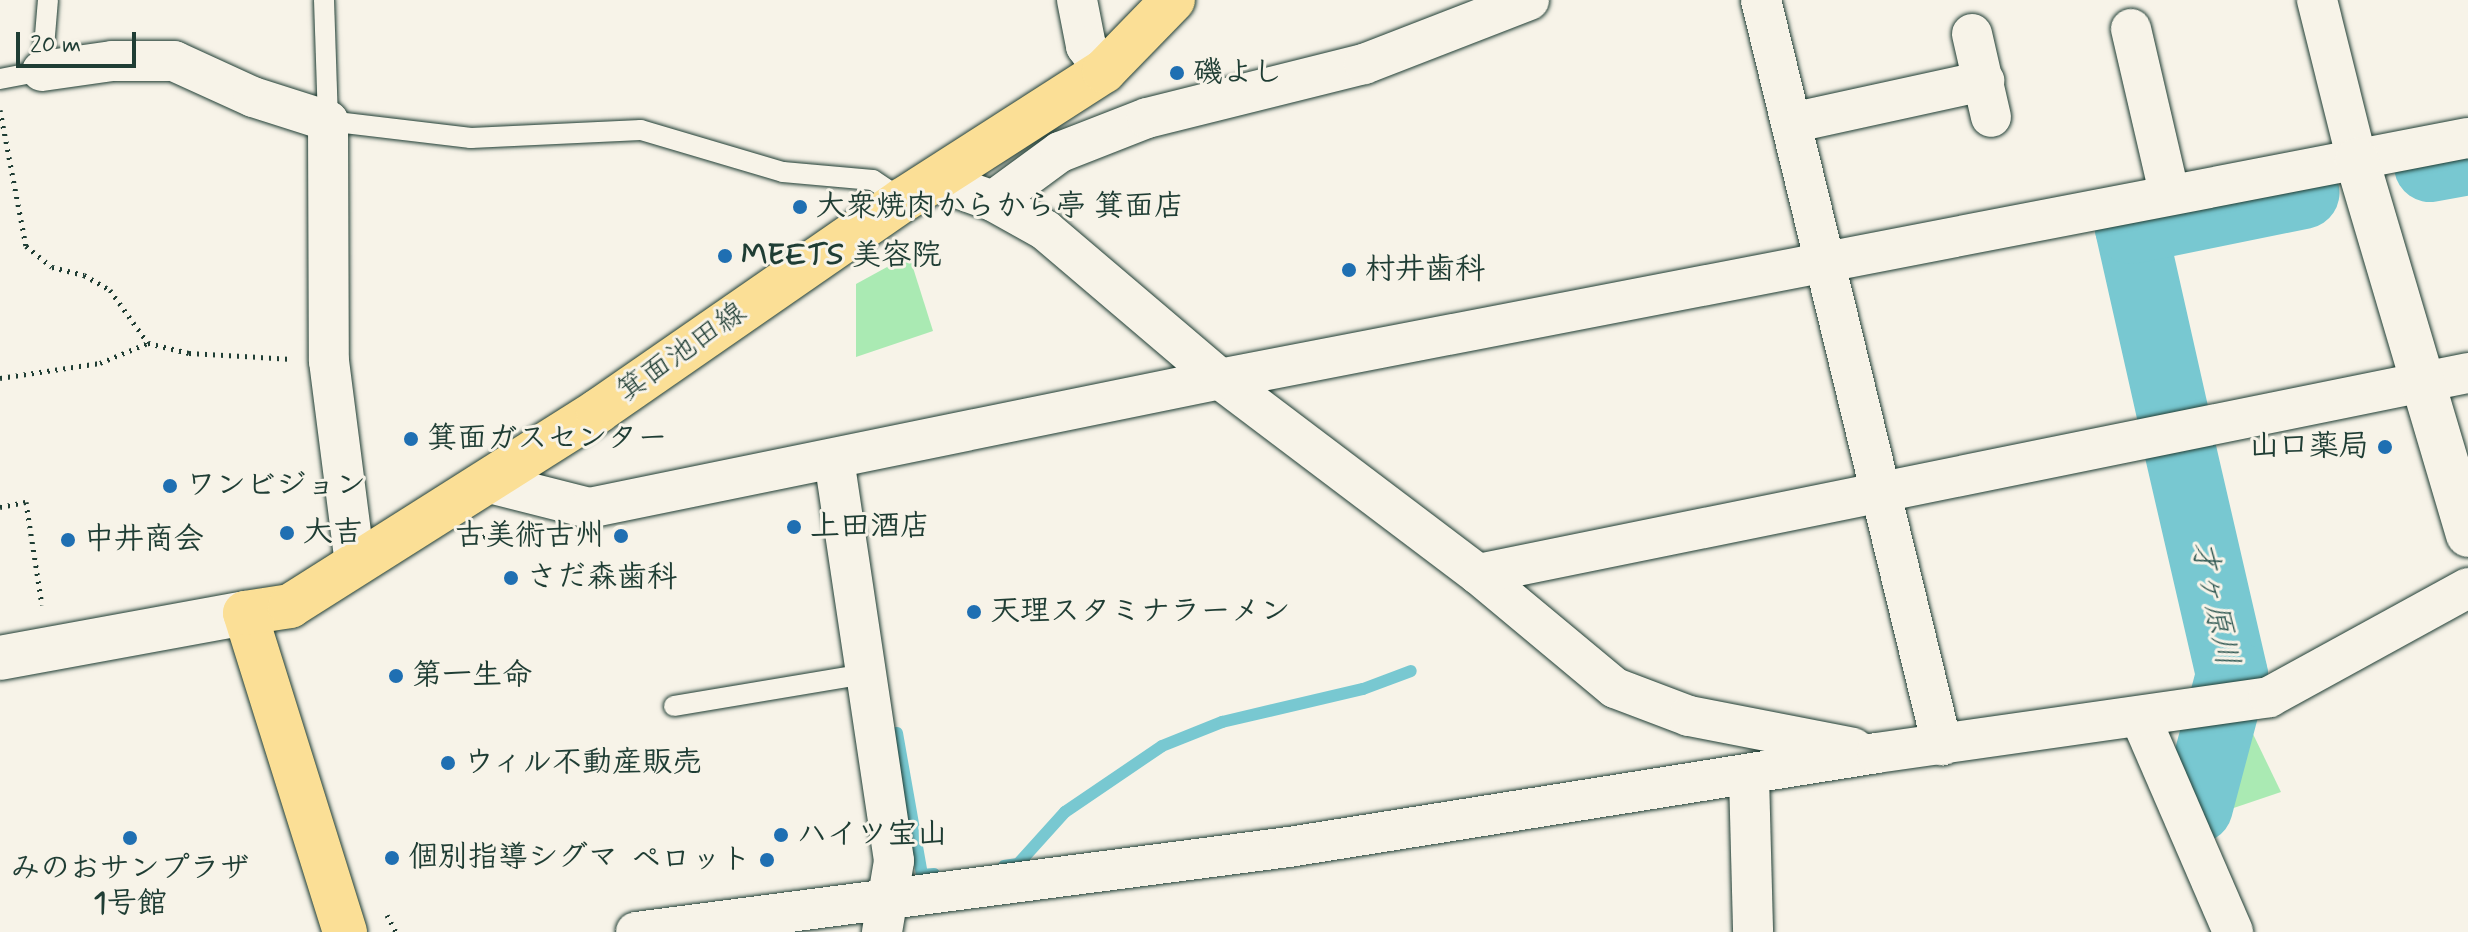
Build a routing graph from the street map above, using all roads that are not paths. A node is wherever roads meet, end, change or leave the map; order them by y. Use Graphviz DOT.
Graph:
graph roads {
  1 [pos="48,0"];
  2 [pos="324,0"];
  3 [pos="1077,0"];
  4 [pos="1173,0"];
  5 [pos="1529,0"];
  6 [pos="1761,0"];
  7 [pos="2317,0"];
  8 [pos="2131,29"];
  9 [pos="1972,34"];
  10 [pos="42,71"];
  11 [pos="1104,71"];
  12 [pos="0,79"];
  13 [pos="328,121"];
  14 [pos="1791,123"];
  15 [pos="2468,138"];
  16 [pos="2357,160"];
  17 [pos="919,190"];
  18 [pos="2169,192"];
  19 [pos="993,201"];
  20 [pos="1822,263"];
  21 [pos="2468,373"];
  22 [pos="1220,379"];
  23 [pos="2423,382"];
  24 [pos="834,459"];
  25 [pos="486,482"];
  26 [pos="1878,491"];
  27 [pos="2468,535"];
  28 [pos="355,563"];
  29 [pos="1478,574"];
  30 [pos="2468,588"];
  31 [pos="245,613"];
  32 [pos="0,658"];
  33 [pos="866,674"];
  34 [pos="674,706"];
  35 [pos="2141,719"];
  36 [pos="1942,745"];
  37 [pos="1877,753"];
  38 [pos="1749,776"];
  39 [pos="886,915"];
  40 [pos="345,932"];
  41 [pos="636,932"];
  42 [pos="1753,932"];
  43 [pos="2233,932"];
  1 -- 10 [label="lane"];
  2 -- 13 [label="lane"];
  3 -- 11 [label="street"];
  4 -- 11 [label="main road, 箕面池田線"];
  5 -- 19 [label="street"];
  6 -- 14 [label="street"];
  7 -- 16 [label="street"];
  8 -- 18 [label="street"];
  9 -- 14 [label="street"];
  10 -- 12 [label="lane"];
  10 -- 13 [label="street"];
  11 -- 17 [label="main road, 箕面池田線"];
  13 -- 17 [label="lane"];
  13 -- 28 [label="street"];
  14 -- 20 [label="street"];
  15 -- 16 [label="street"];
  16 -- 18 [label="street"];
  16 -- 23 [label="street"];
  17 -- 19 [label="street"];
  17 -- 25 [label="main road, 箕面池田線"];
  18 -- 20 [label="street"];
  19 -- 22 [label="street"];
  20 -- 22 [label="street"];
  20 -- 26 [label="street"];
  21 -- 23 [label="street"];
  22 -- 24 [label="street"];
  22 -- 29 [label="street"];
  23 -- 26 [label="street"];
  23 -- 27 [label="street"];
  24 -- 25 [label="street"];
  24 -- 33 [label="street"];
  25 -- 28 [label="main road, 箕面池田線"];
  26 -- 29 [label="street"];
  26 -- 36 [label="street"];
  28 -- 31 [label="main road, 箕面池田線"];
  29 -- 37 [label="street"];
  30 -- 35 [label="street"];
  31 -- 32 [label="street"];
  31 -- 40 [label="main road"];
  33 -- 34 [label="lane"];
  33 -- 39 [label="street"];
  35 -- 36 [label="street"];
  35 -- 43 [label="street"];
  36 -- 37 [label="street"];
  37 -- 38 [label="street"];
  38 -- 39 [label="street"];
  38 -- 42 [label="street"];
  39 -- 41 [label="street"];
}
